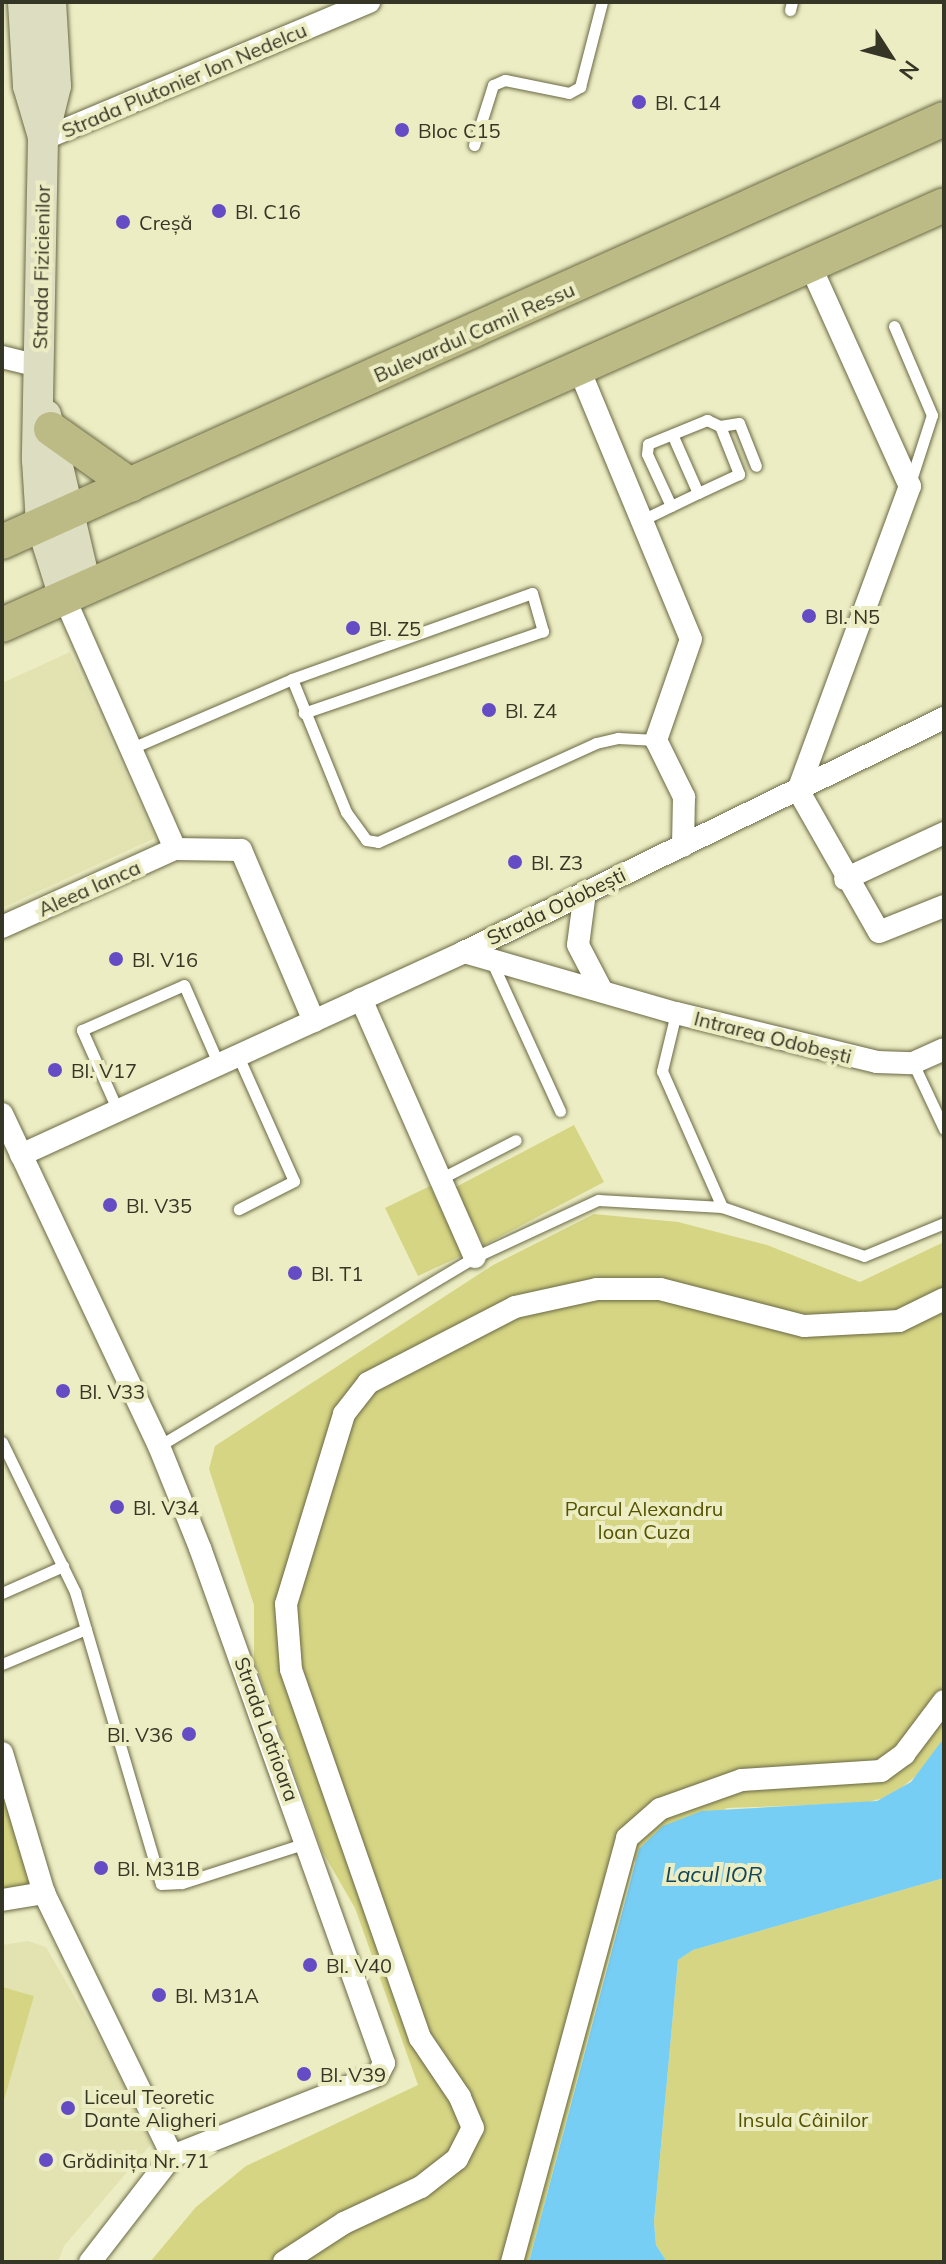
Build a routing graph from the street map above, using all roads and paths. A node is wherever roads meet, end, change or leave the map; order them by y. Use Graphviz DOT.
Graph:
graph roads {
  1 [pos="23,2"];
  2 [pos="51,2"];
  3 [pos="602,2"];
  4 [pos="365,3"];
  5 [pos="944,119"];
  6 [pos="43,139"];
  7 [pos="474,145"];
  8 [pos="944,205"];
  9 [pos="810,265"];
  10 [pos="894,326"];
  11 [pos="2,357"];
  12 [pos="579,369"];
  13 [pos="39,380"];
  14 [pos="720,426"];
  15 [pos="51,429"];
  16 [pos="672,434"];
  17 [pos="756,466"];
  18 [pos="130,485"];
  19 [pos="910,486"];
  20 [pos="698,493"];
  21 [pos="671,506"];
  22 [pos="56,517"];
  23 [pos="642,520"];
  24 [pos="2,542"];
  25 [pos="75,601"];
  26 [pos="2,625"];
  27 [pos="292,679"];
  28 [pos="304,713"];
  29 [pos="944,718"];
  30 [pos="656,740"];
  31 [pos="132,748"];
  32 [pos="798,790"];
  33 [pos="944,833"];
  34 [pos="683,846"];
  35 [pos="175,849"];
  36 [pos="845,879"];
  37 [pos="585,892"];
  38 [pos="944,906"];
  39 [pos="2,927"];
  40 [pos="464,952"];
  41 [pos="490,959"];
  42 [pos="602,991"];
  43 [pos="361,999"];
  44 [pos="676,1013"];
  45 [pos="314,1021"];
  46 [pos="944,1049"];
  47 [pos="228,1060"];
  48 [pos="913,1063"];
  49 [pos="118,1111"];
  50 [pos="560,1111"];
  51 [pos="2,1114"];
  52 [pos="944,1129"];
  53 [pos="516,1140"];
  54 [pos="21,1155"];
  55 [pos="440,1179"];
  56 [pos="722,1207"];
  57 [pos="239,1209"];
  58 [pos="944,1223"];
  59 [pos="475,1257"];
  60 [pos="944,1299"];
  61 [pos="2,1442"];
  62 [pos="159,1446"];
  63 [pos="63,1566"];
  64 [pos="2,1593"];
  65 [pos="86,1629"];
  66 [pos="2,1664"];
  67 [pos="944,1701"];
  68 [pos="2,1753"];
  69 [pos="309,1842"];
  70 [pos="44,1893"];
  71 [pos="2,1900"];
  72 [pos="172,2156"];
  73 [pos="90,2262"];
  74 [pos="284,2262"];
  75 [pos="512,2262"];
  1 -- 6 [label="street, Strada Fizicienilor"];
  2 -- 6 [label="street, Strada Fizicienilor"];
  3 -- 7 [label="lane"];
  4 -- 6 [label="street, Strada Plutonier Ion Nedelcu"];
  5 -- 18 [label="main road, Bulevardul Camil Ressu"];
  6 -- 13 [label="street, Strada Fizicienilor"];
  8 -- 9 [label="main road"];
  9 -- 12 [label="main road"];
  9 -- 19 [label="street"];
  10 -- 19 [label="lane"];
  11 -- 13 [label="street"];
  12 -- 23 [label="street"];
  12 -- 25 [label="main road"];
  13 -- 15 [label="street, Strada Fizicienilor"];
  13 -- 22 [label="street, Strada Fizicienilor"];
  14 -- 16 [label="lane"];
  14 -- 17 [label="lane"];
  14 -- 20 [label="lane"];
  15 -- 18 [label="main road"];
  15 -- 22 [label="street, Strada Fizicienilor"];
  16 -- 20 [label="lane"];
  16 -- 21 [label="lane"];
  18 -- 22 [label="main road, Bulevardul Camil Ressu"];
  19 -- 32 [label="street"];
  20 -- 21 [label="lane"];
  21 -- 23 [label="lane"];
  22 -- 24 [label="main road, Bulevardul Camil Ressu"];
  22 -- 25 [label="street, Strada Fizicienilor"];
  23 -- 30 [label="street"];
  25 -- 26 [label="main road"];
  25 -- 31 [label="street"];
  27 -- 28 [label="lane"];
  27 -- 28 [label="lane"];
  27 -- 31 [label="lane"];
  28 -- 30 [label="lane"];
  29 -- 32 [label="street, Strada Odobești"];
  30 -- 34 [label="street"];
  31 -- 35 [label="street"];
  32 -- 34 [label="street, Strada Odobești"];
  32 -- 36 [label="street"];
  33 -- 36 [label="street"];
  34 -- 37 [label="street, Strada Odobești"];
  35 -- 39 [label="street, Aleea Ianca"];
  35 -- 45 [label="street"];
  36 -- 38 [label="street"];
  37 -- 40 [label="street, Strada Odobești"];
  37 -- 42 [label="street"];
  40 -- 41 [label="street, Intrarea Odobești"];
  40 -- 43 [label="street, Strada Odobești"];
  41 -- 42 [label="street, Intrarea Odobești"];
  41 -- 50 [label="lane"];
  42 -- 44 [label="street, Intrarea Odobești"];
  43 -- 45 [label="street, Strada Odobești"];
  43 -- 55 [label="street"];
  44 -- 48 [label="street, Intrarea Odobești"];
  44 -- 56 [label="lane"];
  45 -- 47 [label="street, Strada Odobești"];
  46 -- 48 [label="street, Intrarea Odobești"];
  47 -- 49 [label="street, Strada Odobești"];
  47 -- 49 [label="lane"];
  47 -- 57 [label="lane"];
  48 -- 52 [label="lane"];
  49 -- 54 [label="street, Strada Odobești"];
  51 -- 54 [label="street"];
  53 -- 55 [label="lane"];
  54 -- 62 [label="street, Strada Lotrioara"];
  55 -- 59 [label="street"];
  56 -- 58 [label="lane"];
  56 -- 59 [label="lane"];
  59 -- 62 [label="lane"];
  60 -- 74 [label="street"];
  61 -- 63 [label="lane"];
  62 -- 69 [label="street, Strada Lotrioara"];
  63 -- 64 [label="lane"];
  63 -- 65 [label="lane"];
  65 -- 66 [label="lane"];
  65 -- 69 [label="lane"];
  67 -- 75 [label="street"];
  68 -- 70 [label="street"];
  69 -- 72 [label="street, Strada Lotrioara"];
  70 -- 71 [label="street"];
  70 -- 72 [label="street"];
  72 -- 73 [label="street"];
}
